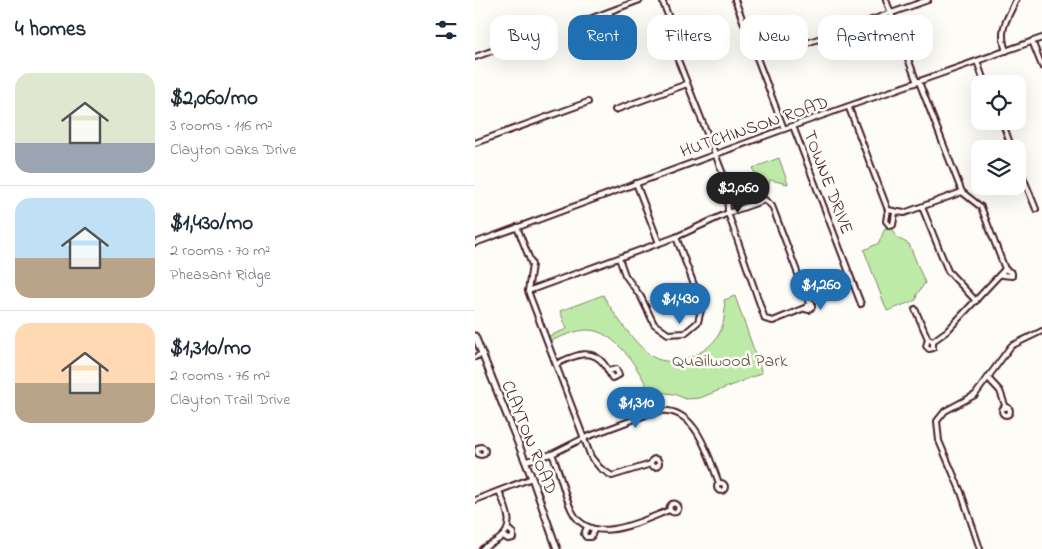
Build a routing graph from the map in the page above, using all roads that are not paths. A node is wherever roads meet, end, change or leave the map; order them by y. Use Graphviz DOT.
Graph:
graph roads {
  1 [pos="640,0"];
  2 [pos="662,0"];
  3 [pos="735,0"];
  4 [pos="886,0"];
  5 [pos="928,0"];
  6 [pos="1015,0"];
  7 [pos="609,12"];
  8 [pos="891,14"];
  9 [pos="601,15"];
  10 [pos="610,15"];
  11 [pos="1042,38"];
  12 [pos="1032,41"];
  13 [pos="808,43"];
  14 [pos="1006,51"];
  15 [pos="490,52"];
  16 [pos="475,57"];
  17 [pos="977,61"];
  18 [pos="1042,66"];
  19 [pos="982,75"];
  20 [pos="919,82"];
  21 [pos="687,84"];
  22 [pos="588,102"];
  23 [pos="849,108"];
  24 [pos="615,110"];
  25 [pos="793,126"];
  26 [pos="784,129"];
  27 [pos="475,143"];
  28 [pos="715,154"];
  29 [pos="636,183"];
  30 [pos="1026,185"];
  31 [pos="962,192"];
  32 [pos="922,207"];
  33 [pos="888,210"];
  34 [pos="1036,210"];
  35 [pos="728,213"];
  36 [pos="894,213"];
  37 [pos="517,227"];
  38 [pos="676,237"];
  39 [pos="475,243"];
  40 [pos="659,243"];
  41 [pos="619,258"];
  42 [pos="1005,269"];
  43 [pos="1002,275"];
  44 [pos="529,292"];
  45 [pos="976,301"];
  46 [pos="861,304"];
  47 [pos="915,308"];
  48 [pos="1042,331"];
  49 [pos="475,336"];
  50 [pos="482,354"];
  51 [pos="475,357"];
  52 [pos="556,364"];
  53 [pos="608,371"];
  54 [pos="988,378"];
  55 [pos="1005,408"];
  56 [pos="584,438"];
  57 [pos="551,454"];
  58 [pos="526,461"];
  59 [pos="651,464"];
  60 [pos="532,478"];
  61 [pos="719,483"];
  62 [pos="499,491"];
  63 [pos="475,500"];
  64 [pos="671,510"];
  65 [pos="587,527"];
  66 [pos="508,529"];
  67 [pos="594,530"];
  68 [pos="503,536"];
  69 [pos="482,549"];
  70 [pos="557,549"];
  71 [pos="980,549"];
  1 -- 7 [label="street"];
  2 -- 21 [label="street"];
  3 -- 26 [label="street"];
  4 -- 8 [label="street"];
  5 -- 8 [label="street"];
  6 -- 14 [label="street"];
  7 -- 9 [label="street"];
  7 -- 10 [label="street"];
  8 -- 13 [label="street"];
  8 -- 20 [label="street"];
  11 -- 12 [label="street, HUTCHINSON ROAD"];
  12 -- 14 [label="street, HUTCHINSON ROAD"];
  12 -- 18 [label="street"];
  14 -- 17 [label="street, HUTCHINSON ROAD"];
  15 -- 16 [label="street"];
  17 -- 19 [label="street"];
  17 -- 20 [label="street, HUTCHINSON ROAD"];
  20 -- 23 [label="street, HUTCHINSON ROAD"];
  20 -- 31 [label="street"];
  21 -- 24 [label="street"];
  21 -- 28 [label="street"];
  22 -- 27 [label="street"];
  23 -- 25 [label="street, HUTCHINSON ROAD"];
  23 -- 33 [label="street"];
  25 -- 26 [label="street, HUTCHINSON ROAD"];
  25 -- 46 [label="street, TOWNE DRIVE"];
  26 -- 28 [label="street, HUTCHINSON ROAD"];
  28 -- 29 [label="street, HUTCHINSON ROAD"];
  28 -- 35 [label="street"];
  29 -- 37 [label="street, HUTCHINSON ROAD"];
  29 -- 40 [label="street"];
  30 -- 34 [label="street"];
  31 -- 32 [label="street"];
  31 -- 42 [label="street"];
  32 -- 36 [label="street"];
  32 -- 45 [label="street"];
  33 -- 36 [label="street"];
  33 -- 36 [label="street"];
  35 -- 35 [label="street"];
  35 -- 38 [label="street"];
  37 -- 39 [label="street, HUTCHINSON ROAD"];
  37 -- 44 [label="street"];
  38 -- 40 [label="street"];
  38 -- 41 [label="street"];
  40 -- 41 [label="street"];
  41 -- 44 [label="street"];
  42 -- 43 [label="street"];
  42 -- 43 [label="street"];
  43 -- 45 [label="street"];
  44 -- 52 [label="street"];
  45 -- 47 [label="street"];
  48 -- 54 [label="street"];
  49 -- 50 [label="main road, CLAYTON ROAD"];
  50 -- 51 [label="street"];
  50 -- 58 [label="main road, CLAYTON ROAD"];
  52 -- 53 [label="street"];
  52 -- 56 [label="street"];
  53 -- 53 [label="street"];
  54 -- 55 [label="street"];
  54 -- 71 [label="street"];
  56 -- 57 [label="street"];
  56 -- 59 [label="street"];
  56 -- 61 [label="street"];
  57 -- 58 [label="street"];
  57 -- 65 [label="street"];
  58 -- 60 [label="main road, CLAYTON ROAD"];
  60 -- 62 [label="street"];
  60 -- 70 [label="main road, CLAYTON ROAD"];
  62 -- 63 [label="street"];
  62 -- 66 [label="street"];
  64 -- 67 [label="street"];
  65 -- 67 [label="street"];
  65 -- 67 [label="street"];
  66 -- 68 [label="street"];
  66 -- 68 [label="street"];
  68 -- 69 [label="street"];
}
